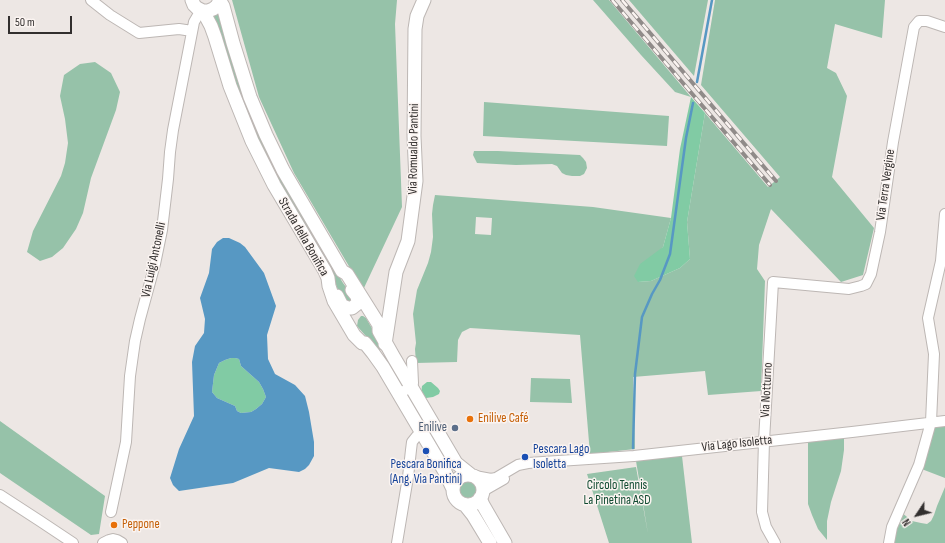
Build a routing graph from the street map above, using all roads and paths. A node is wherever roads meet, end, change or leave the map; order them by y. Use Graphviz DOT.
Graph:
graph roads {
  1 [pos="91,0"];
  2 [pos="192,0"];
  3 [pos="220,0"];
  4 [pos="424,0"];
  5 [pos="202,11"];
  6 [pos="945,27"];
  7 [pos="192,31"];
  8 [pos="945,214"];
  9 [pos="342,271"];
  10 [pos="328,278"];
  11 [pos="773,282"];
  12 [pos="379,331"];
  13 [pos="385,342"];
  14 [pos="365,343"];
  15 [pos="412,361"];
  16 [pos="383,368"];
  17 [pos="411,387"];
  18 [pos="401,397"];
  19 [pos="945,421"];
  20 [pos="931,422"];
  21 [pos="421,432"];
  22 [pos="764,441"];
  23 [pos="528,463"];
  24 [pos="473,476"];
  25 [pos="453,489"];
  26 [pos="0,495"];
  27 [pos="482,495"];
  28 [pos="465,505"];
  29 [pos="111,512"];
  30 [pos="71,542"];
  31 [pos="80,543"];
  32 [pos="103,543"];
  33 [pos="122,543"];
  34 [pos="397,543"];
  35 [pos="490,543"];
  36 [pos="505,543"];
  37 [pos="775,543"];
  38 [pos="888,543"];
  1 -- 7 [label="street"];
  2 -- 5 [label="main road, Strada della Bonifica"];
  3 -- 5 [label="main road"];
  3 -- 9 [label="main road, Strada della Bonifica"];
  4 -- 13 [label="main road, Via Romualdo Pantini"];
  5 -- 7 [label="street, Via Luigi Antonelli"];
  5 -- 10 [label="main road, Strada della Bonifica"];
  6 -- 11 [label="street, Via Terra Vergine"];
  7 -- 29 [label="street, Via Luigi Antonelli"];
  8 -- 20 [label="street"];
  9 -- 10 [label="main road"];
  9 -- 12 [label="main road, Strada della Bonifica"];
  10 -- 14 [label="main road, Strada della Bonifica"];
  11 -- 22 [label="street, Via Notturno"];
  12 -- 13 [label="main road, Strada della Bonifica"];
  12 -- 14 [label="main road"];
  13 -- 16 [label="main road, Via Romualdo Pantini"];
  13 -- 17 [label="main road, Strada della Bonifica"];
  14 -- 16 [label="main road, Strada della Bonifica"];
  15 -- 17 [label="street"];
  16 -- 18 [label="main road, Strada della Bonifica"];
  17 -- 18 [label="street"];
  17 -- 24 [label="main road, Strada della Bonifica"];
  18 -- 21 [label="main road, Strada della Bonifica"];
  19 -- 20 [label="street, Via Lago Isoletta"];
  20 -- 22 [label="street, Via Lago Isoletta"];
  20 -- 38 [label="street"];
  21 -- 25 [label="main road, Strada della Bonifica"];
  21 -- 34 [label="street"];
  22 -- 23 [label="street, Via Lago Isoletta"];
  22 -- 37 [label="street, Via Notturno"];
  23 -- 24 [label="street, Via Lago Isoletta"];
  23 -- 27 [label="street"];
  24 -- 25 [label="main road"];
  24 -- 27 [label="main road"];
  25 -- 28 [label="main road"];
  26 -- 30 [label="street"];
  27 -- 28 [label="main road"];
  27 -- 36 [label="main road"];
  28 -- 35 [label="main road"];
  30 -- 31 [label="street"];
  32 -- 33 [label="street"];
}
